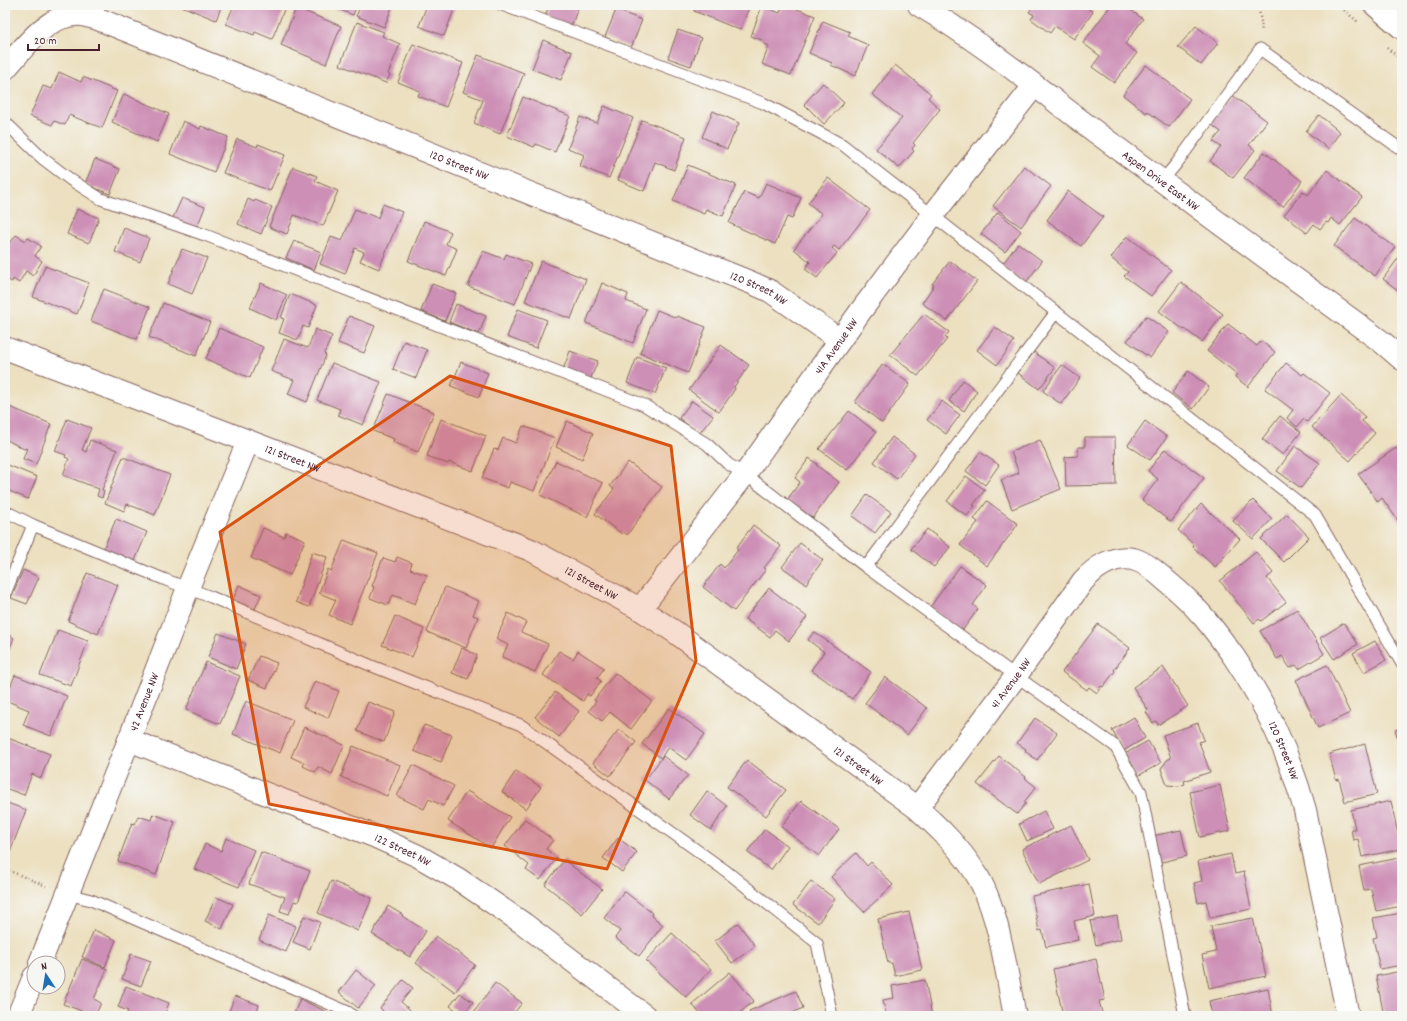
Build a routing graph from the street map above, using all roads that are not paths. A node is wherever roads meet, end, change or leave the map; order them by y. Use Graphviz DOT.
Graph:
graph roads {
  1 [pos="502,5"];
  2 [pos="919,5"];
  3 [pos="1375,5"];
  4 [pos="1402,28"];
  5 [pos="5,69"];
  6 [pos="1034,86"];
  7 [pos="5,122"];
  8 [pos="1402,150"];
  9 [pos="1162,181"];
  10 [pos="932,216"];
  11 [pos="1056,312"];
  12 [pos="840,340"];
  13 [pos="5,348"];
  14 [pos="1402,359"];
  15 [pos="248,440"];
  16 [pos="745,474"];
  17 [pos="5,511"];
  18 [pos="33,525"];
  19 [pos="1108,562"];
  20 [pos="866,567"];
  21 [pos="188,588"];
  22 [pos="5,594"];
  23 [pos="640,609"];
  24 [pos="1402,664"];
  25 [pos="1016,676"];
  26 [pos="129,740"];
  27 [pos="917,808"];
  28 [pos="67,894"];
  29 [pos="43,955"];
  30 [pos="27,995"];
  31 [pos="18,1016"];
  32 [pos="353,1016"];
  33 [pos="645,1016"];
  34 [pos="832,1016"];
  35 [pos="1015,1016"];
  36 [pos="1185,1016"];
  37 [pos="1348,1016"];
  1 -- 10 [label="lane"];
  2 -- 6 [label="street, Aspen Drive East NW"];
  3 -- 4 [label="street"];
  5 -- 12 [label="street, 120 Street NW"];
  6 -- 9 [label="street, Aspen Drive East NW"];
  6 -- 10 [label="street, 41A Avenue NW"];
  7 -- 16 [label="lane"];
  8 -- 9 [label="lane"];
  9 -- 14 [label="street, Aspen Drive East NW"];
  10 -- 11 [label="lane"];
  10 -- 12 [label="street, 41A Avenue NW"];
  11 -- 20 [label="lane"];
  11 -- 24 [label="lane"];
  12 -- 16 [label="street, 41A Avenue NW"];
  13 -- 15 [label="street, 121 Street NW"];
  15 -- 21 [label="street, 42 Avenue NW"];
  15 -- 23 [label="street, 121 Street NW"];
  16 -- 20 [label="lane"];
  16 -- 23 [label="street, 41A Avenue NW"];
  17 -- 18 [label="lane"];
  18 -- 21 [label="lane"];
  18 -- 22 [label="lane"];
  19 -- 25 [label="street, 41 Avenue NW"];
  19 -- 37 [label="street, 120 Street NW"];
  20 -- 25 [label="lane"];
  21 -- 26 [label="street, 42 Avenue NW"];
  21 -- 34 [label="lane"];
  23 -- 27 [label="street, 121 Street NW"];
  25 -- 27 [label="street, 41 Avenue NW"];
  25 -- 36 [label="lane"];
  26 -- 28 [label="street, 42 Avenue NW"];
  26 -- 33 [label="street, 122 Street NW"];
  27 -- 35 [label="street, 121 Street NW"];
  28 -- 29 [label="street, 42 Avenue NW"];
  28 -- 32 [label="lane"];
  30 -- 31 [label="street"];
}
